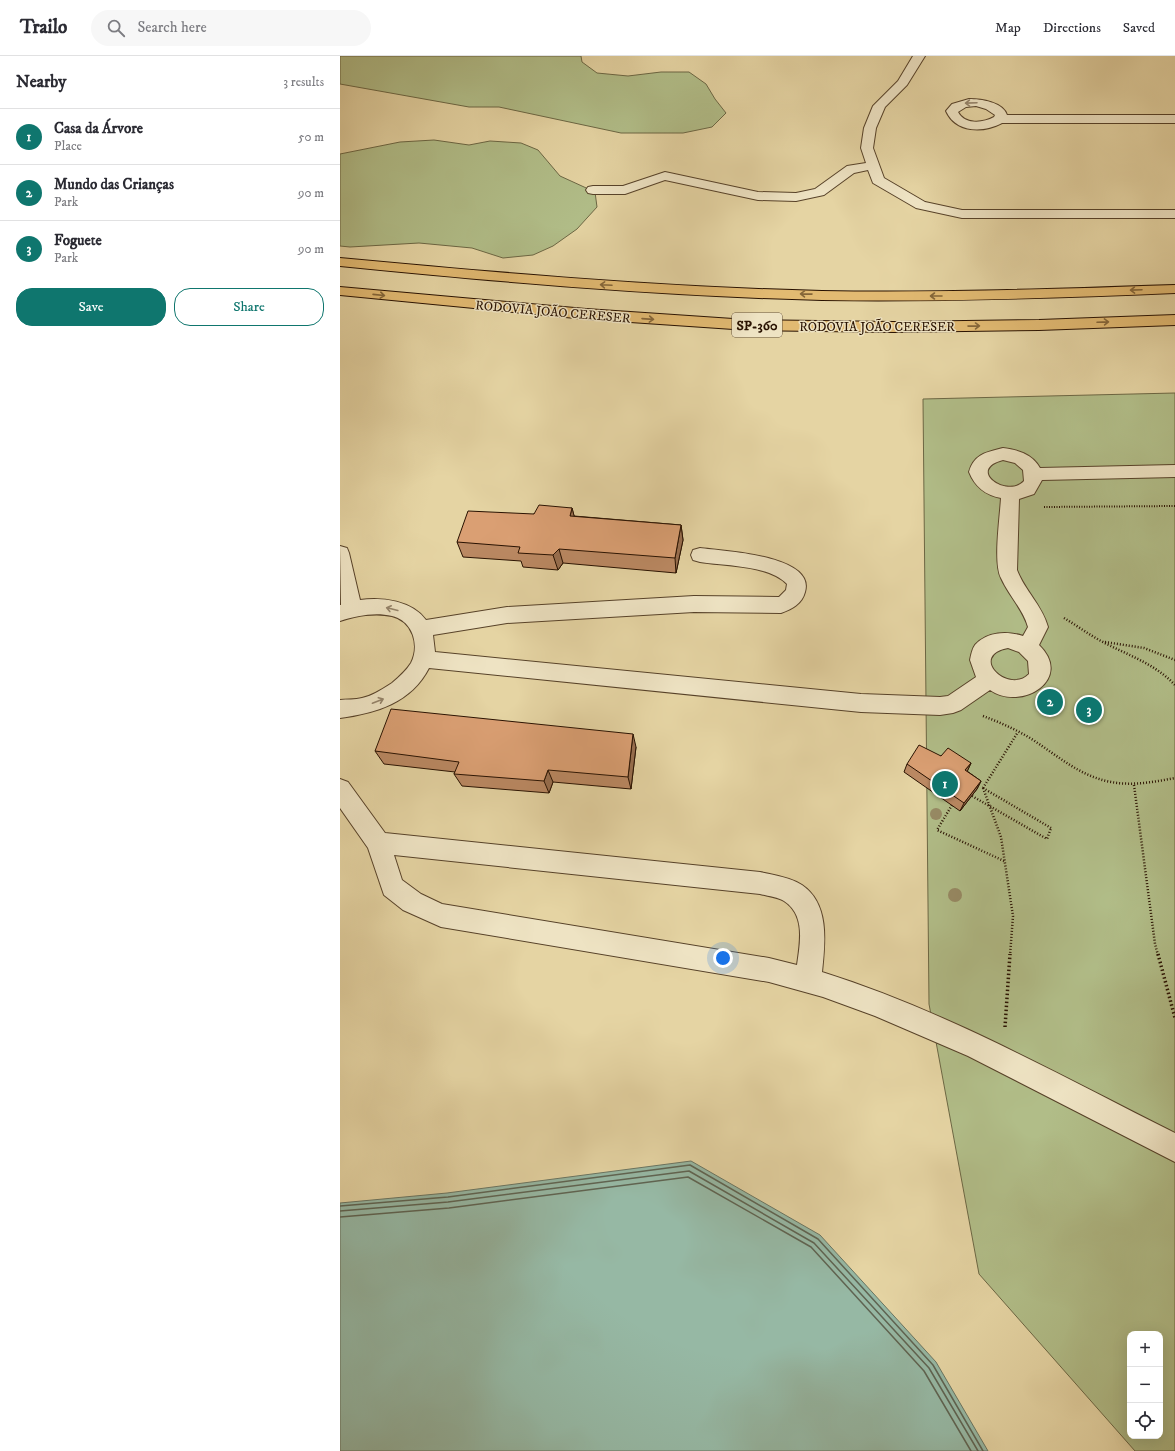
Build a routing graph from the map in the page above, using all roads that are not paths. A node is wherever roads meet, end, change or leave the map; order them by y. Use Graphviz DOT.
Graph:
graph roads {
  1 [pos="919,56"];
  2 [pos="1175,118"];
  3 [pos="1000,119"];
  4 [pos="873,166"];
  5 [pos="593,190"];
  6 [pos="1175,214"];
  7 [pos="340,262"];
  8 [pos="1175,289"];
  9 [pos="340,291"];
  10 [pos="1175,320"];
  11 [pos="1175,471"];
  12 [pos="1035,474"];
  13 [pos="1010,494"];
  14 [pos="340,553"];
  15 [pos="700,555"];
  16 [pos="346,610"];
  17 [pos="421,629"];
  18 [pos="1028,647"];
  19 [pos="422,659"];
  20 [pos="989,680"];
  21 [pos="340,708"];
  22 [pos="340,790"];
  23 [pos="378,843"];
  24 [pos="808,979"];
  25 [pos="1175,1148"];
  1 -- 4 [label="street"];
  2 -- 3 [label="street"];
  4 -- 5 [label="street"];
  4 -- 6 [label="street"];
  8 -- 7 [label="highway, RODOVIA JOÃO CERESER / SP-360, one-way"];
  9 -- 10 [label="highway, RODOVIA JOÃO CERESER / SP-360, one-way"];
  11 -- 12 [label="street"];
  12 -- 13 [label="street"];
  12 -- 13 [label="street"];
  13 -- 18 [label="street"];
  14 -- 16 [label="street"];
  15 -- 17 [label="street"];
  17 -- 16 [label="street, one-way"];
  17 -- 19 [label="street"];
  18 -- 20 [label="street"];
  18 -- 20 [label="street"];
  19 -- 20 [label="street"];
  21 -- 19 [label="street, one-way"];
  22 -- 23 [label="street"];
  23 -- 24 [label="street"];
  23 -- 24 [label="street"];
  24 -- 25 [label="street"];
}
